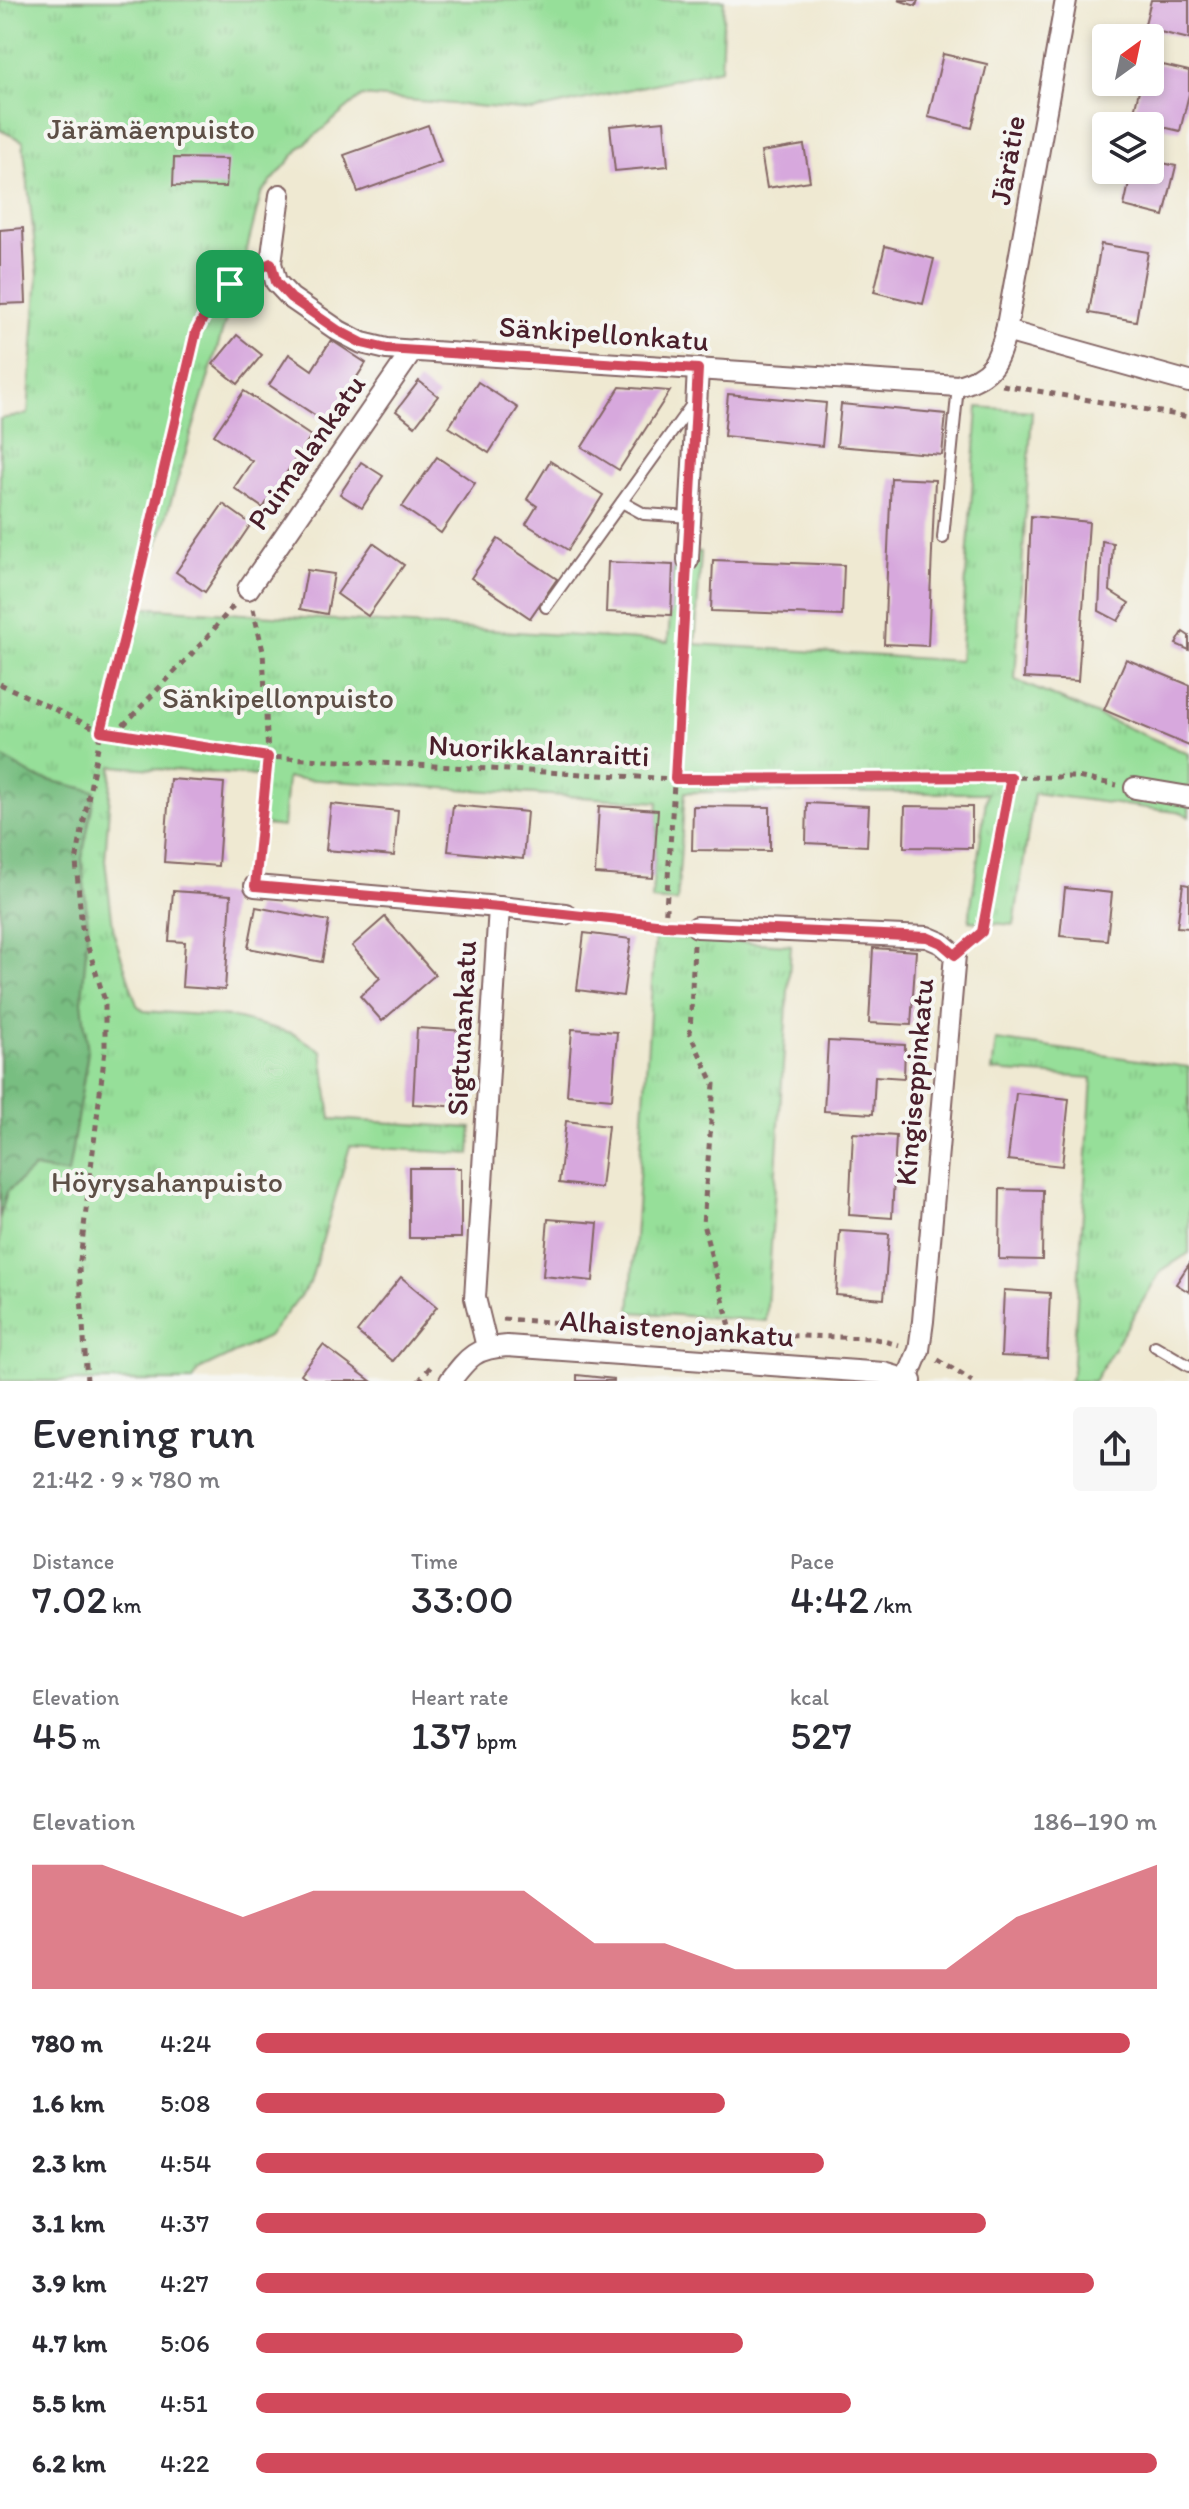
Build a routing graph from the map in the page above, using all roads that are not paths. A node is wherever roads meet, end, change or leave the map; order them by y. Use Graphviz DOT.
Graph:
graph roads {
  1 [pos="1066,0"];
  2 [pos="280,195"];
  3 [pos="1006,331"];
  4 [pos="413,350"];
  5 [pos="698,369"];
  6 [pos="1189,382"];
  7 [pos="968,383"];
  8 [pos="697,398"];
  9 [pos="622,502"];
  10 [pos="691,517"];
  11 [pos="943,538"];
  12 [pos="688,560"];
  13 [pos="248,589"];
  14 [pos="546,607"];
  15 [pos="1135,788"];
  16 [pos="1189,797"];
  17 [pos="255,886"];
  18 [pos="499,907"];
  19 [pos="565,914"];
  20 [pos="697,927"];
  21 [pos="1155,1346"];
  22 [pos="487,1347"];
  23 [pos="1189,1366"];
  24 [pos="909,1380"];
  25 [pos="450,1381"];
  1 -- 3 [label="street, Järätie"];
  2 -- 4 [label="street, Sänkipellonkatu"];
  3 -- 6 [label="street"];
  3 -- 7 [label="street"];
  4 -- 5 [label="street, Sänkipellonkatu"];
  4 -- 13 [label="street, Puimalankatu"];
  5 -- 7 [label="street, Sänkipellonkatu"];
  5 -- 8 [label="street"];
  7 -- 11 [label="lane"];
  8 -- 9 [label="lane"];
  8 -- 10 [label="street"];
  9 -- 10 [label="lane"];
  9 -- 14 [label="lane"];
  10 -- 12 [label="street"];
  15 -- 16 [label="street"];
  17 -- 18 [label="street, Sigtunankatu"];
  18 -- 19 [label="street"];
  18 -- 22 [label="street, Sigtunankatu"];
  20 -- 24 [label="street, Kingiseppinkatu"];
  21 -- 23 [label="lane"];
  22 -- 24 [label="street, Alhaistenojankatu"];
  22 -- 25 [label="street"];
}
